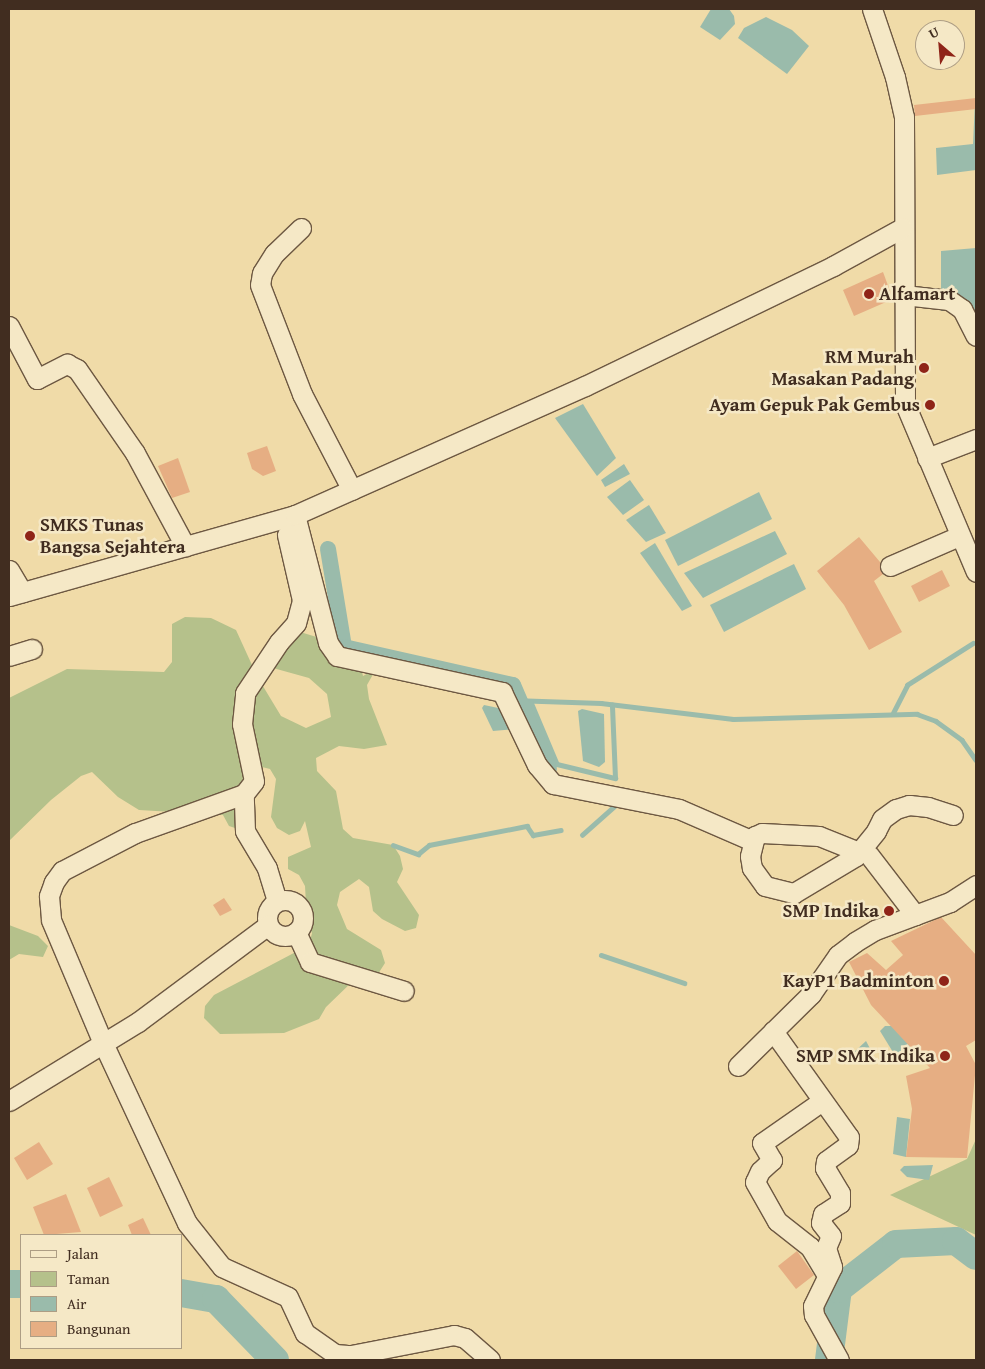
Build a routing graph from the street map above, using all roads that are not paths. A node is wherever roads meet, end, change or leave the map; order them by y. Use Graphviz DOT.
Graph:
graph roads {
  1 [pos="872,9"];
  2 [pos="301,228"];
  3 [pos="902,228"];
  4 [pos="904,295"];
  5 [pos="9,326"];
  6 [pos="976,336"];
  7 [pos="976,439"];
  8 [pos="927,458"];
  9 [pos="352,490"];
  10 [pos="288,517"];
  11 [pos="959,536"];
  12 [pos="186,546"];
  13 [pos="890,566"];
  14 [pos="9,570"];
  15 [pos="976,572"];
  16 [pos="15,594"];
  17 [pos="32,649"];
  18 [pos="9,656"];
  19 [pos="244,794"];
  20 [pos="953,815"];
  21 [pos="753,841"];
  22 [pos="864,854"];
  23 [pos="976,885"];
  24 [pos="277,901"];
  25 [pos="915,915"];
  26 [pos="268,925"];
  27 [pos="296,932"];
  28 [pos="404,991"];
  29 [pos="773,1031"];
  30 [pos="103,1043"];
  31 [pos="738,1066"];
  32 [pos="9,1101"];
  33 [pos="822,1101"];
  34 [pos="826,1273"];
  35 [pos="490,1360"];
  36 [pos="839,1360"];
  1 -- 3 [label="street"];
  2 -- 9 [label="street"];
  3 -- 4 [label="street"];
  3 -- 9 [label="street"];
  4 -- 6 [label="street"];
  4 -- 8 [label="street"];
  5 -- 12 [label="street"];
  7 -- 8 [label="street"];
  8 -- 11 [label="street"];
  9 -- 10 [label="street"];
  10 -- 12 [label="street"];
  10 -- 19 [label="street"];
  10 -- 21 [label="street"];
  11 -- 13 [label="street"];
  11 -- 15 [label="street"];
  12 -- 16 [label="street"];
  14 -- 16 [label="street"];
  17 -- 18 [label="street"];
  19 -- 24 [label="street"];
  19 -- 30 [label="street"];
  20 -- 22 [label="street"];
  21 -- 22 [label="street"];
  21 -- 22 [label="street"];
  22 -- 25 [label="street"];
  23 -- 25 [label="street"];
  24 -- 26 [label="street"];
  24 -- 27 [label="street"];
  25 -- 29 [label="street"];
  26 -- 27 [label="street"];
  26 -- 30 [label="street"];
  27 -- 28 [label="street"];
  29 -- 31 [label="street"];
  29 -- 33 [label="street"];
  30 -- 32 [label="street"];
  30 -- 35 [label="street"];
  33 -- 34 [label="street"];
  33 -- 34 [label="street"];
  34 -- 36 [label="street"];
}
